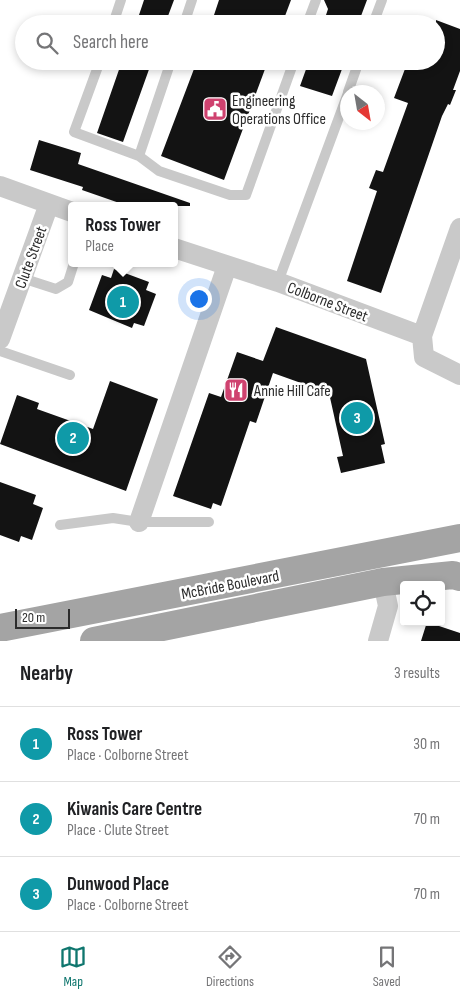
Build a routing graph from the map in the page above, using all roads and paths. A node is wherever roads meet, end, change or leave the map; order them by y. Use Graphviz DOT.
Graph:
graph roads {
  1 [pos="121,0"];
  2 [pos="192,0"];
  3 [pos="316,0"];
  4 [pos="382,0"];
  5 [pos="116,15"];
  6 [pos="187,15"];
  7 [pos="311,15"];
  8 [pos="376,15"];
  9 [pos="97,70"];
  10 [pos="168,70"];
  11 [pos="291,70"];
  12 [pos="356,70"];
  13 [pos="351,85"];
  14 [pos="340,115"];
  15 [pos="139,156"];
  16 [pos="0,186"];
  17 [pos="49,204"];
  18 [pos="68,211"];
  19 [pos="460,228"];
  20 [pos="178,249"];
  21 [pos="227,266"];
  22 [pos="73,267"];
  23 [pos="22,278"];
  24 [pos="278,282"];
  25 [pos="422,336"];
  26 [pos="0,339"];
  27 [pos="0,351"];
  28 [pos="70,375"];
  29 [pos="460,375"];
  30 [pos="139,522"];
  31 [pos="208,522"];
  32 [pos="60,526"];
  33 [pos="453,542"];
  34 [pos="460,577"];
  35 [pos="383,582"];
  36 [pos="0,628"];
  37 [pos="139,636"];
  38 [pos="94,641"];
  39 [pos="378,641"];
  1 -- 5 [label="lane"];
  2 -- 6 [label="lane"];
  3 -- 7 [label="lane"];
  4 -- 8 [label="lane"];
  9 -- 15 [label="lane"];
  10 -- 15 [label="lane"];
  11 -- 15 [label="lane"];
  12 -- 13 [label="lane"];
  14 -- 24 [label="lane"];
  16 -- 17 [label="street"];
  17 -- 18 [label="street"];
  17 -- 23 [label="street, Clute Street"];
  19 -- 25 [label="street"];
  20 -- 21 [label="street, Colborne Street"];
  21 -- 24 [label="street, Colborne Street"];
  21 -- 30 [label="street"];
  22 -- 23 [label="lane"];
  23 -- 26 [label="street, Clute Street"];
  24 -- 25 [label="street, Colborne Street"];
  25 -- 29 [label="street"];
  27 -- 28 [label="lane"];
  30 -- 31 [label="lane"];
  30 -- 32 [label="lane"];
  33 -- 36 [label="main road, McBride Boulevard"];
  34 -- 35 [label="main road, McBride Boulevard"];
  35 -- 37 [label="main road, McBride Boulevard"];
  35 -- 39 [label="street"];
  37 -- 38 [label="main road, McBride Boulevard"];
}
